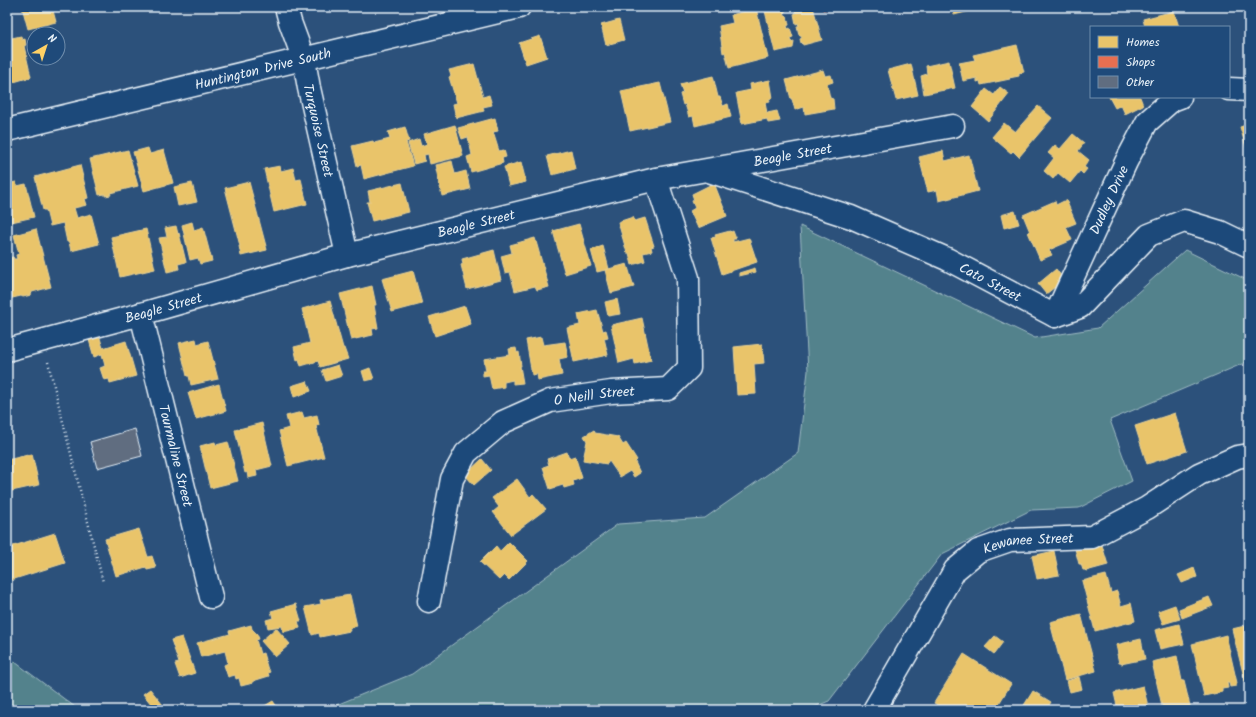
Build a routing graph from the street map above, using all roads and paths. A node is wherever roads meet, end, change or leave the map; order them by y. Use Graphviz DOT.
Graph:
graph roads {
  1 [pos="286,7"];
  2 [pos="519,7"];
  3 [pos="304,60"];
  4 [pos="1230,89"];
  5 [pos="1249,90"];
  6 [pos="1177,98"];
  7 [pos="952,126"];
  8 [pos="7,130"];
  9 [pos="706,170"];
  10 [pos="656,179"];
  11 [pos="1249,246"];
  12 [pos="347,255"];
  13 [pos="141,314"];
  14 [pos="1055,316"];
  15 [pos="42,341"];
  16 [pos="7,350"];
  17 [pos="1249,455"];
  18 [pos="103,582"];
  19 [pos="211,597"];
  20 [pos="429,601"];
  21 [pos="874,710"];
  1 -- 3 [label="street, Turquoise Street"];
  2 -- 3 [label="street, Huntington Drive South"];
  3 -- 8 [label="street, Huntington Drive South"];
  3 -- 12 [label="street, Turquoise Street"];
  4 -- 5 [label="street"];
  6 -- 14 [label="street, Dudley Drive"];
  7 -- 9 [label="street, Beagle Street"];
  9 -- 10 [label="street, Beagle Street"];
  9 -- 14 [label="street, Cato Street"];
  10 -- 12 [label="street, Beagle Street"];
  10 -- 20 [label="street, O Neill Street"];
  11 -- 14 [label="street"];
  12 -- 13 [label="street, Beagle Street"];
  13 -- 15 [label="street, Beagle Street"];
  13 -- 19 [label="street, Tourmaline Street"];
  15 -- 16 [label="street, Beagle Street"];
  15 -- 18 [label="path"];
  17 -- 21 [label="street, Kewanee Street"];
}
